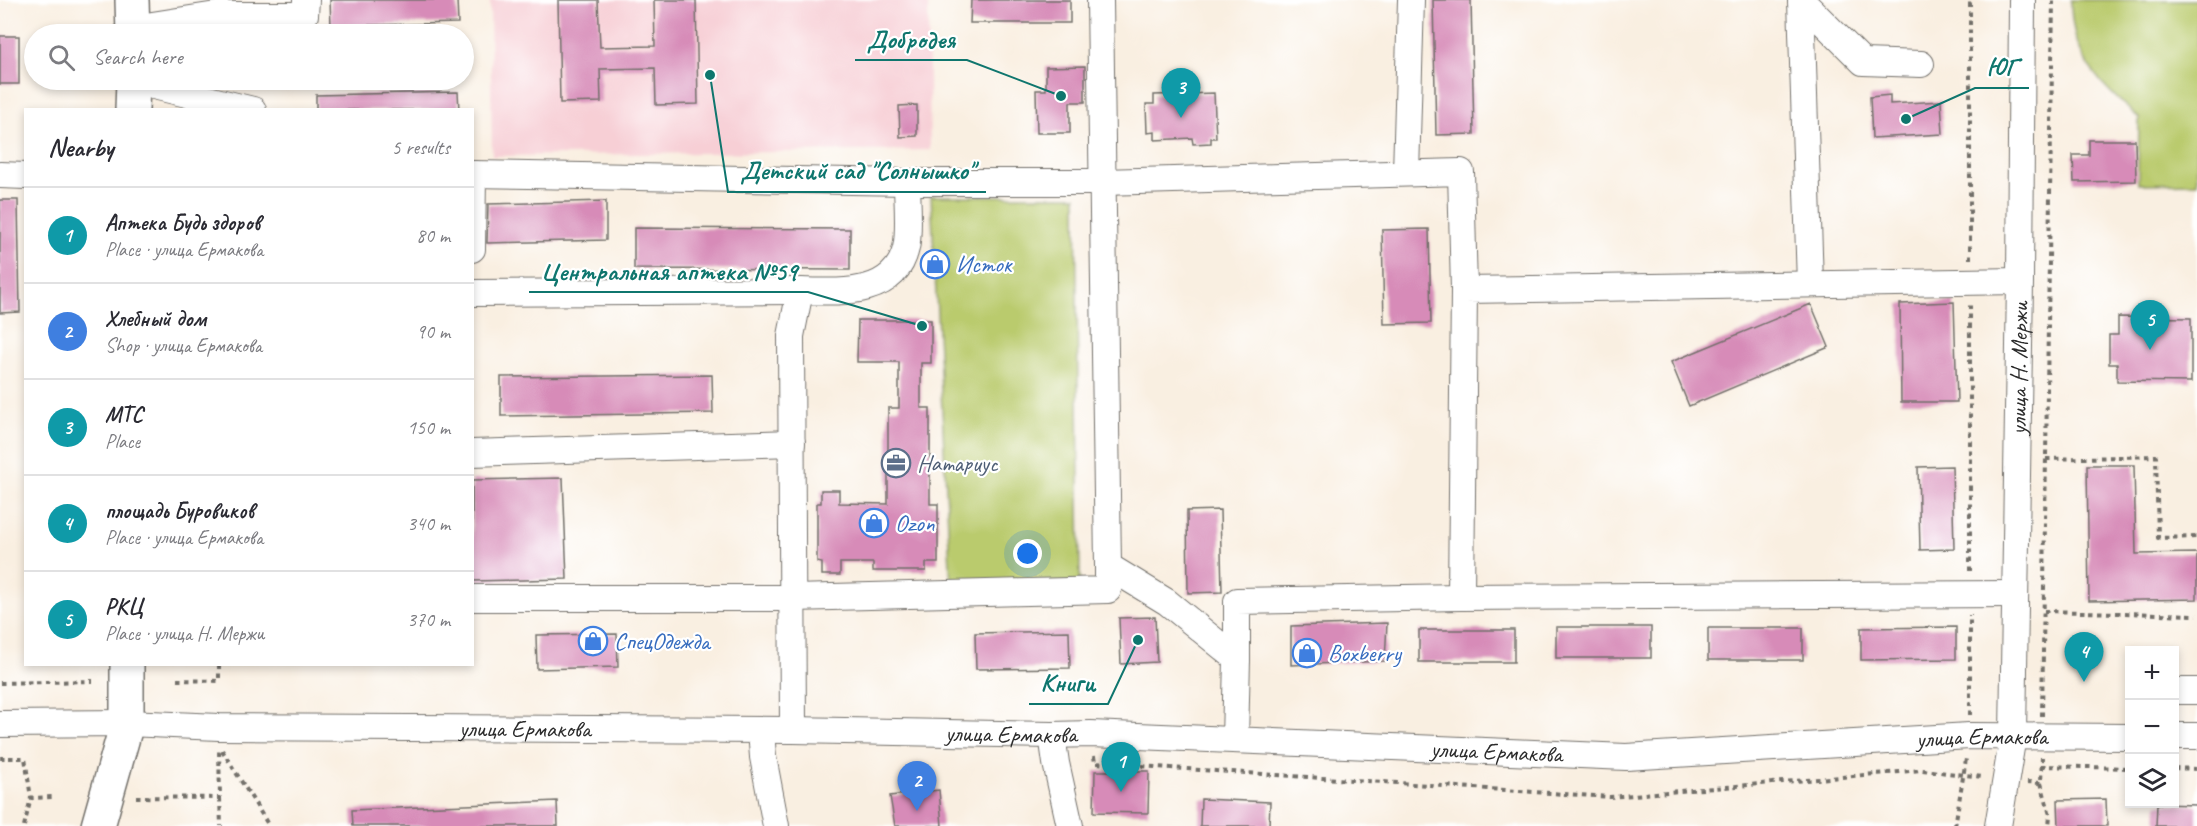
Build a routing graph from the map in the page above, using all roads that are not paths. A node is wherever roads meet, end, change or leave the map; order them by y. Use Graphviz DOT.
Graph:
graph roads {
  1 [pos="306,0"];
  2 [pos="1100,0"];
  3 [pos="1411,0"];
  4 [pos="1801,0"];
  5 [pos="2022,0"];
  6 [pos="132,21"];
  7 [pos="1921,64"];
  8 [pos="133,90"];
  9 [pos="241,108"];
  10 [pos="1406,173"];
  11 [pos="474,174"];
  12 [pos="0,176"];
  13 [pos="24,176"];
  14 [pos="908,182"];
  15 [pos="1103,182"];
  16 [pos="2020,281"];
  17 [pos="1810,284"];
  18 [pos="1464,290"];
  19 [pos="800,291"];
  20 [pos="474,292"];
  21 [pos="792,443"];
  22 [pos="474,453"];
  23 [pos="1108,566"];
  24 [pos="2015,594"];
  25 [pos="1461,597"];
  26 [pos="474,598"];
  27 [pos="793,598"];
  28 [pos="1237,659"];
  29 [pos="127,666"];
  30 [pos="2179,691"];
  31 [pos="2197,691"];
  32 [pos="127,723"];
  33 [pos="0,724"];
  34 [pos="761,729"];
  35 [pos="793,730"];
  36 [pos="1052,735"];
  37 [pos="2013,736"];
  38 [pos="2179,736"];
  39 [pos="2197,736"];
  40 [pos="2125,737"];
  41 [pos="1235,739"];
  42 [pos="98,826"];
  43 [pos="776,826"];
  44 [pos="1070,826"];
  45 [pos="1998,826"];
  1 -- 6 [label="street"];
  2 -- 15 [label="street"];
  3 -- 10 [label="street"];
  4 -- 7 [label="street"];
  4 -- 17 [label="street"];
  5 -- 16 [label="street, улица Н. Мержи"];
  8 -- 9 [label="street"];
  10 -- 15 [label="street"];
  10 -- 18 [label="street"];
  11 -- 14 [label="street"];
  12 -- 13 [label="street"];
  14 -- 15 [label="street"];
  14 -- 19 [label="street"];
  15 -- 23 [label="street"];
  16 -- 17 [label="street"];
  16 -- 24 [label="street, улица Н. Мержи"];
  17 -- 18 [label="street"];
  18 -- 25 [label="street"];
  19 -- 20 [label="street"];
  19 -- 21 [label="street"];
  21 -- 22 [label="street"];
  21 -- 27 [label="street"];
  23 -- 27 [label="street"];
  23 -- 28 [label="street"];
  24 -- 25 [label="street"];
  24 -- 37 [label="street, улица Н. Мержи"];
  25 -- 28 [label="street"];
  26 -- 27 [label="street"];
  27 -- 35 [label="street"];
  28 -- 41 [label="street"];
  29 -- 32 [label="main road"];
  30 -- 31 [label="street"];
  32 -- 33 [label="street, улица Ермакова"];
  32 -- 34 [label="street, улица Ермакова"];
  32 -- 42 [label="main road"];
  34 -- 35 [label="street, улица Ермакова"];
  34 -- 43 [label="street"];
  35 -- 36 [label="street, улица Ермакова"];
  36 -- 41 [label="street, улица Ермакова"];
  36 -- 44 [label="street"];
  37 -- 40 [label="street, улица Ермакова"];
  37 -- 41 [label="street, улица Ермакова"];
  37 -- 45 [label="street, улица Н. Мержи"];
  38 -- 39 [label="street"];
}
